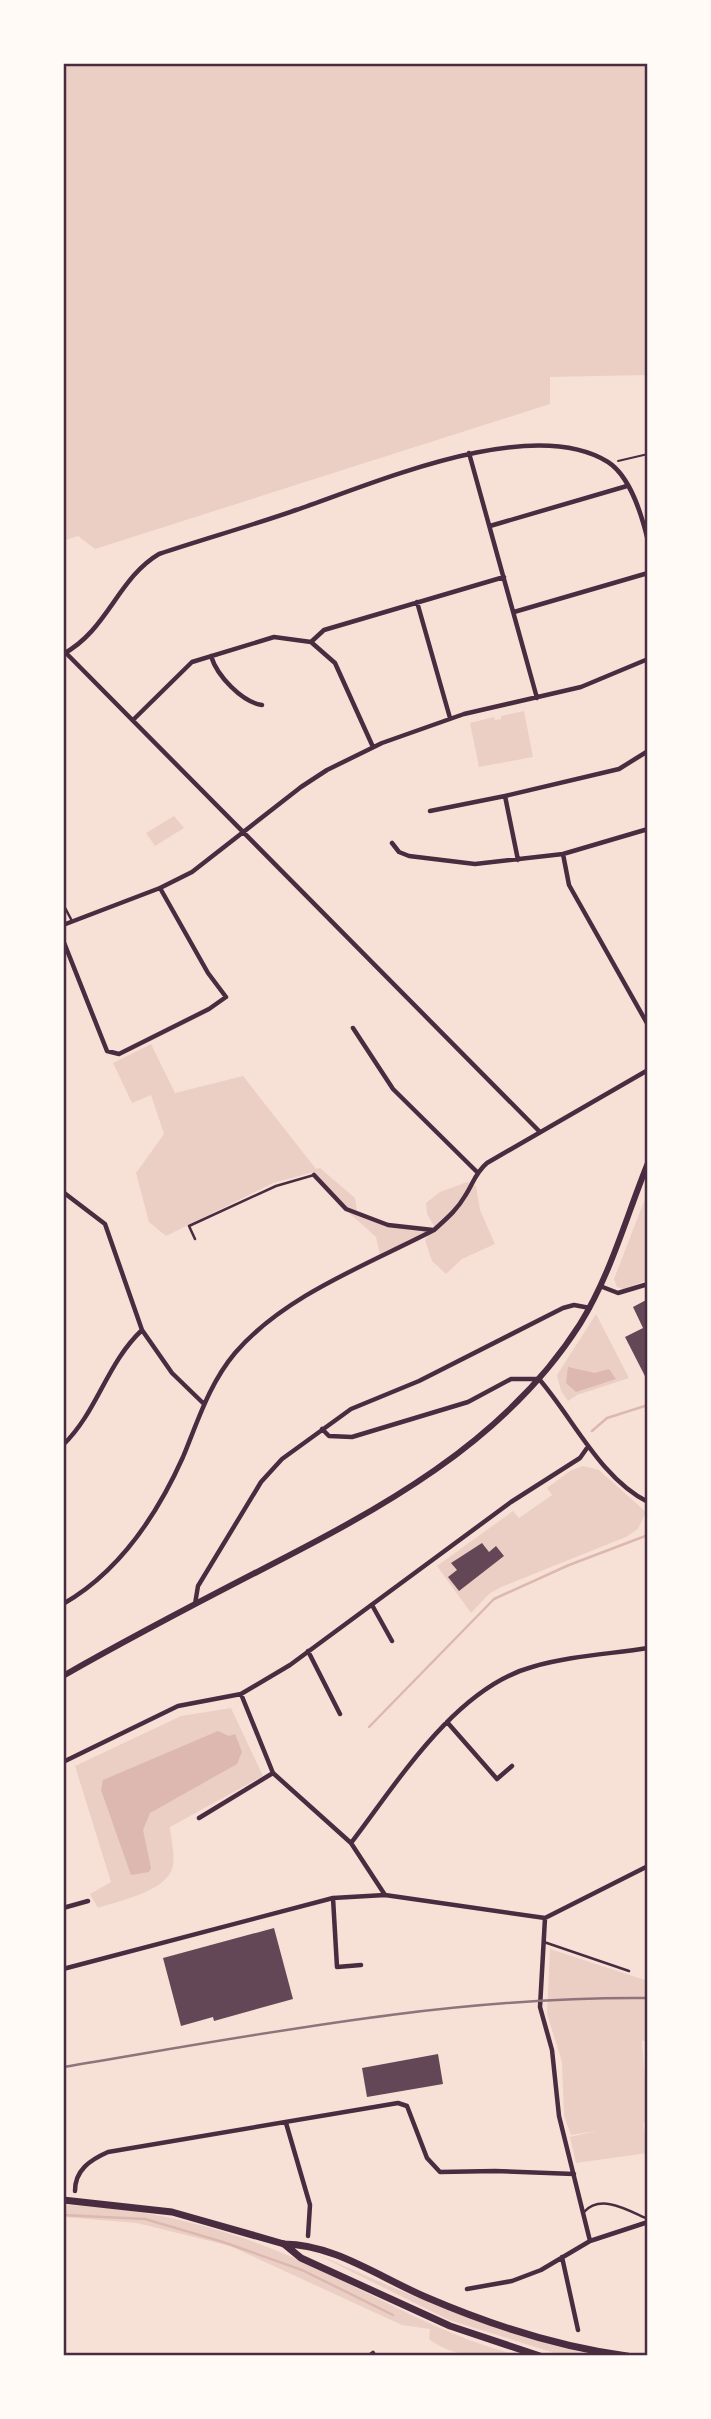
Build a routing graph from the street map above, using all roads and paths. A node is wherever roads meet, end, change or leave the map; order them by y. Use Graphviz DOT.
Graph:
graph roads {
  1 [pos="469,453"];
  2 [pos="648,454"];
  3 [pos="610,463"];
  4 [pos="627,486"];
  5 [pos="489,526"];
  6 [pos="648,541"];
  7 [pos="648,573"];
  8 [pos="504,577"];
  9 [pos="417,602"];
  10 [pos="514,612"];
  11 [pos="312,642"];
  12 [pos="65,653"];
  13 [pos="211,656"];
  14 [pos="648,659"];
  15 [pos="537,698"];
  16 [pos="262,705"];
  17 [pos="450,718"];
  18 [pos="133,720"];
  19 [pos="373,747"];
  20 [pos="648,751"];
  21 [pos="505,796"];
  22 [pos="430,811"];
  23 [pos="648,830"];
  24 [pos="244,833"];
  25 [pos="392,843"];
  26 [pos="563,854"];
  27 [pos="518,860"];
  28 [pos="160,888"];
  29 [pos="63,904"];
  30 [pos="72,921"];
  31 [pos="63,925"];
  32 [pos="63,940"];
  33 [pos="65,949"];
  34 [pos="648,1025"];
  35 [pos="353,1028"];
  36 [pos="648,1070"];
  37 [pos="539,1130"];
  38 [pos="648,1163"];
  39 [pos="477,1172"];
  40 [pos="314,1175"];
  41 [pos="63,1192"];
  42 [pos="434,1230"];
  43 [pos="195,1239"];
  44 [pos="648,1284"];
  45 [pos="600,1286"];
  46 [pos="590,1308"];
  47 [pos="142,1330"];
  48 [pos="539,1379"];
  49 [pos="203,1403"];
  50 [pos="322,1429"];
  51 [pos="63,1445"];
  52 [pos="587,1448"];
  53 [pos="648,1502"];
  54 [pos="63,1604"];
  55 [pos="195,1604"];
  56 [pos="372,1605"];
  57 [pos="392,1641"];
  58 [pos="648,1648"];
  59 [pos="308,1651"];
  60 [pos="63,1676"];
  61 [pos="241,1694"];
  62 [pos="340,1714"];
  63 [pos="447,1722"];
  64 [pos="63,1762"];
  65 [pos="512,1766"];
  66 [pos="273,1773"];
  67 [pos="199,1818"];
  68 [pos="351,1843"];
  69 [pos="648,1866"];
  70 [pos="385,1895"];
  71 [pos="332,1898"];
  72 [pos="88,1900"];
  73 [pos="63,1908"];
  74 [pos="545,1918"];
  75 [pos="544,1942"];
  76 [pos="361,1965"];
  77 [pos="63,1969"];
  78 [pos="629,1971"];
  79 [pos="286,2123"];
  80 [pos="574,2174"];
  81 [pos="75,2191"];
  82 [pos="63,2200"];
  83 [pos="583,2213"];
  84 [pos="648,2220"];
  85 [pos="308,2236"];
  86 [pos="590,2241"];
  87 [pos="284,2244"];
  88 [pos="562,2257"];
  89 [pos="467,2290"];
  90 [pos="578,2330"];
  91 [pos="540,2356"];
  92 [pos="627,2356"];
  1 -- 3 [label="street"];
  1 -- 5 [label="street"];
  1 -- 12 [label="street"];
  2 -- 3 [label="path"];
  3 -- 4 [label="street"];
  4 -- 5 [label="street"];
  4 -- 6 [label="street"];
  5 -- 8 [label="street"];
  7 -- 10 [label="street"];
  8 -- 9 [label="street"];
  8 -- 10 [label="street"];
  9 -- 11 [label="street"];
  9 -- 17 [label="street"];
  10 -- 15 [label="street"];
  11 -- 13 [label="street"];
  11 -- 19 [label="street"];
  12 -- 18 [label="street"];
  13 -- 16 [label="street"];
  13 -- 18 [label="street"];
  14 -- 15 [label="street"];
  15 -- 17 [label="street"];
  17 -- 19 [label="street"];
  18 -- 24 [label="street"];
  19 -- 24 [label="street"];
  20 -- 21 [label="street"];
  21 -- 22 [label="street"];
  21 -- 27 [label="street"];
  23 -- 26 [label="street"];
  24 -- 28 [label="street"];
  24 -- 37 [label="street"];
  25 -- 27 [label="street"];
  26 -- 27 [label="street"];
  26 -- 34 [label="street"];
  28 -- 30 [label="street"];
  28 -- 33 [label="street"];
  29 -- 30 [label="lane"];
  30 -- 31 [label="street"];
  32 -- 33 [label="street"];
  35 -- 39 [label="street"];
  36 -- 37 [label="street"];
  37 -- 39 [label="street"];
  38 -- 45 [label="main road"];
  39 -- 42 [label="street"];
  40 -- 42 [label="street"];
  40 -- 43 [label="lane"];
  41 -- 47 [label="street"];
  42 -- 49 [label="street"];
  44 -- 45 [label="street"];
  45 -- 46 [label="main road"];
  46 -- 48 [label="main road"];
  46 -- 50 [label="street"];
  47 -- 49 [label="street"];
  47 -- 51 [label="street"];
  48 -- 50 [label="street"];
  48 -- 52 [label="street"];
  48 -- 55 [label="main road"];
  49 -- 54 [label="street"];
  50 -- 55 [label="street"];
  52 -- 53 [label="street"];
  52 -- 56 [label="street"];
  55 -- 60 [label="main road"];
  56 -- 57 [label="street"];
  56 -- 59 [label="street"];
  58 -- 63 [label="street"];
  59 -- 61 [label="street"];
  59 -- 62 [label="street"];
  61 -- 64 [label="street"];
  61 -- 66 [label="street"];
  63 -- 65 [label="street"];
  63 -- 68 [label="street"];
  66 -- 67 [label="street"];
  66 -- 68 [label="street"];
  68 -- 70 [label="street"];
  69 -- 74 [label="street"];
  70 -- 71 [label="street"];
  70 -- 74 [label="street"];
  71 -- 76 [label="street"];
  71 -- 77 [label="street"];
  72 -- 73 [label="street"];
  74 -- 75 [label="street"];
  75 -- 78 [label="lane"];
  75 -- 80 [label="street"];
  79 -- 80 [label="street"];
  79 -- 81 [label="street"];
  79 -- 85 [label="street"];
  80 -- 83 [label="street"];
  82 -- 87 [label="main road"];
  83 -- 84 [label="lane"];
  83 -- 86 [label="street"];
  84 -- 86 [label="street"];
  86 -- 88 [label="street"];
  87 -- 91 [label="main road"];
  87 -- 92 [label="main road"];
  88 -- 89 [label="street"];
  88 -- 90 [label="street"];
}
